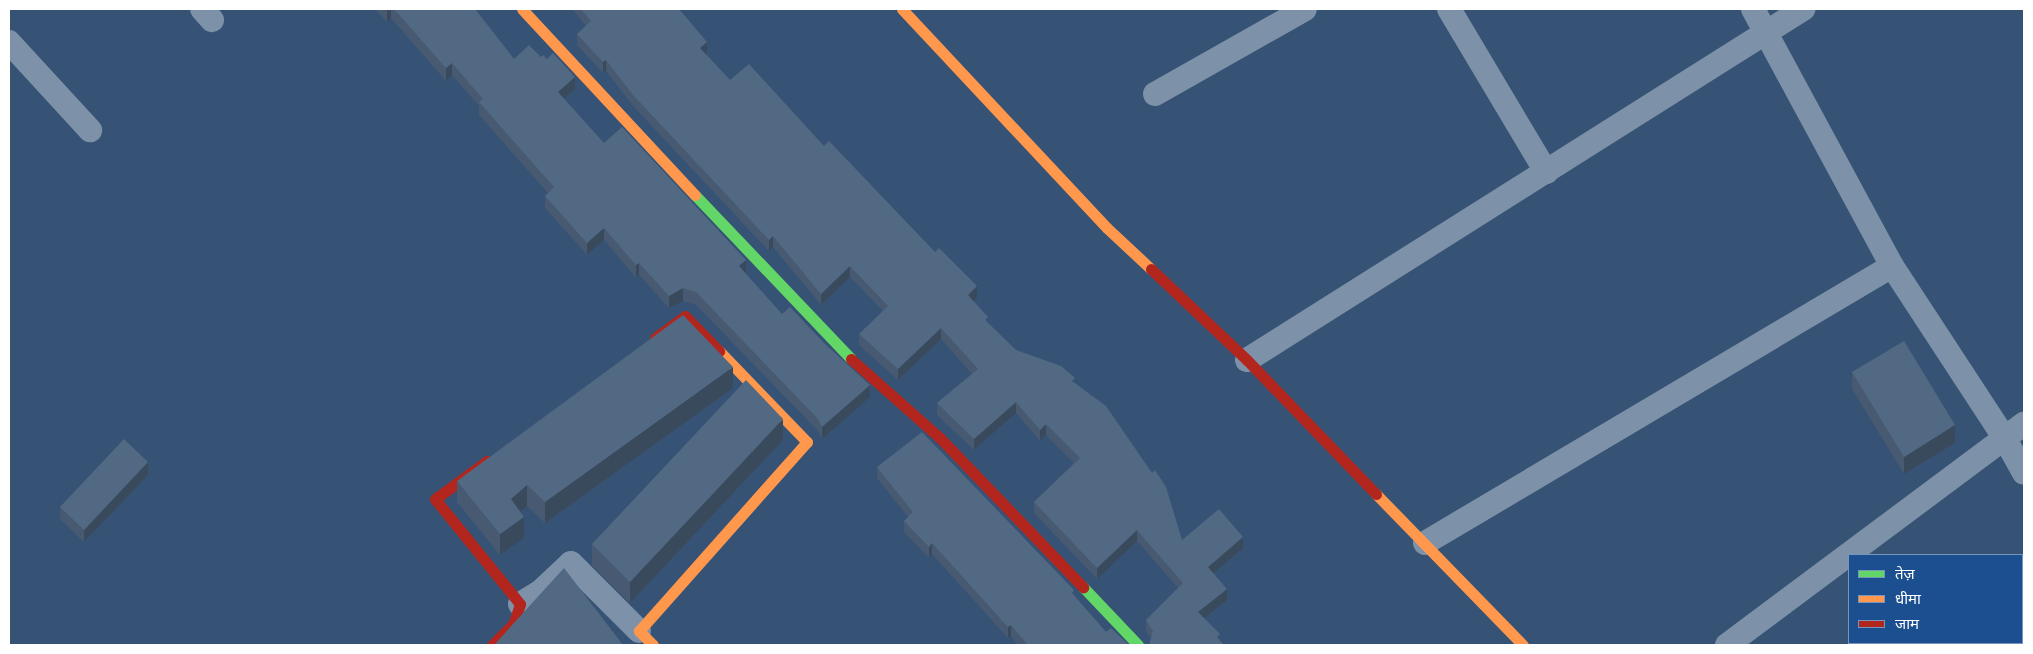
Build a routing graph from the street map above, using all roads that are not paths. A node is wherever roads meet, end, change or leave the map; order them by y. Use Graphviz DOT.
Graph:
graph roads {
  1 [pos="522,9"];
  2 [pos="902,9"];
  3 [pos="1305,9"];
  4 [pos="1450,9"];
  5 [pos="1753,9"];
  6 [pos="1803,9"];
  7 [pos="1767,31"];
  8 [pos="9,42"];
  9 [pos="1155,94"];
  10 [pos="90,130"];
  11 [pos="1546,172"];
  12 [pos="1892,266"];
  13 [pos="645,345"];
  14 [pos="1247,360"];
  15 [pos="2024,424"];
  16 [pos="2004,437"];
  17 [pos="495,455"];
  18 [pos="2024,473"];
  19 [pos="1425,543"];
  20 [pos="1848,554"];
  21 [pos="1848,554"];
  22 [pos="520,604"];
  23 [pos="646,638"];
  24 [pos="492,645"];
  25 [pos="1138,645"];
  26 [pos="1522,645"];
  27 [pos="1727,645"];
  1 -- 25 [label="street"];
  2 -- 14 [label="street"];
  3 -- 9 [label="street"];
  4 -- 11 [label="street"];
  5 -- 7 [label="street"];
  6 -- 7 [label="street"];
  7 -- 11 [label="street"];
  7 -- 12 [label="street"];
  8 -- 10 [label="street"];
  11 -- 14 [label="street"];
  12 -- 16 [label="street"];
  12 -- 19 [label="street"];
  13 -- 23 [label="street"];
  14 -- 19 [label="street"];
  15 -- 16 [label="street"];
  16 -- 18 [label="street"];
  16 -- 20 [label="street"];
  17 -- 22 [label="street"];
  19 -- 26 [label="street"];
  21 -- 27 [label="street"];
  22 -- 23 [label="street"];
  22 -- 24 [label="street"];
}
